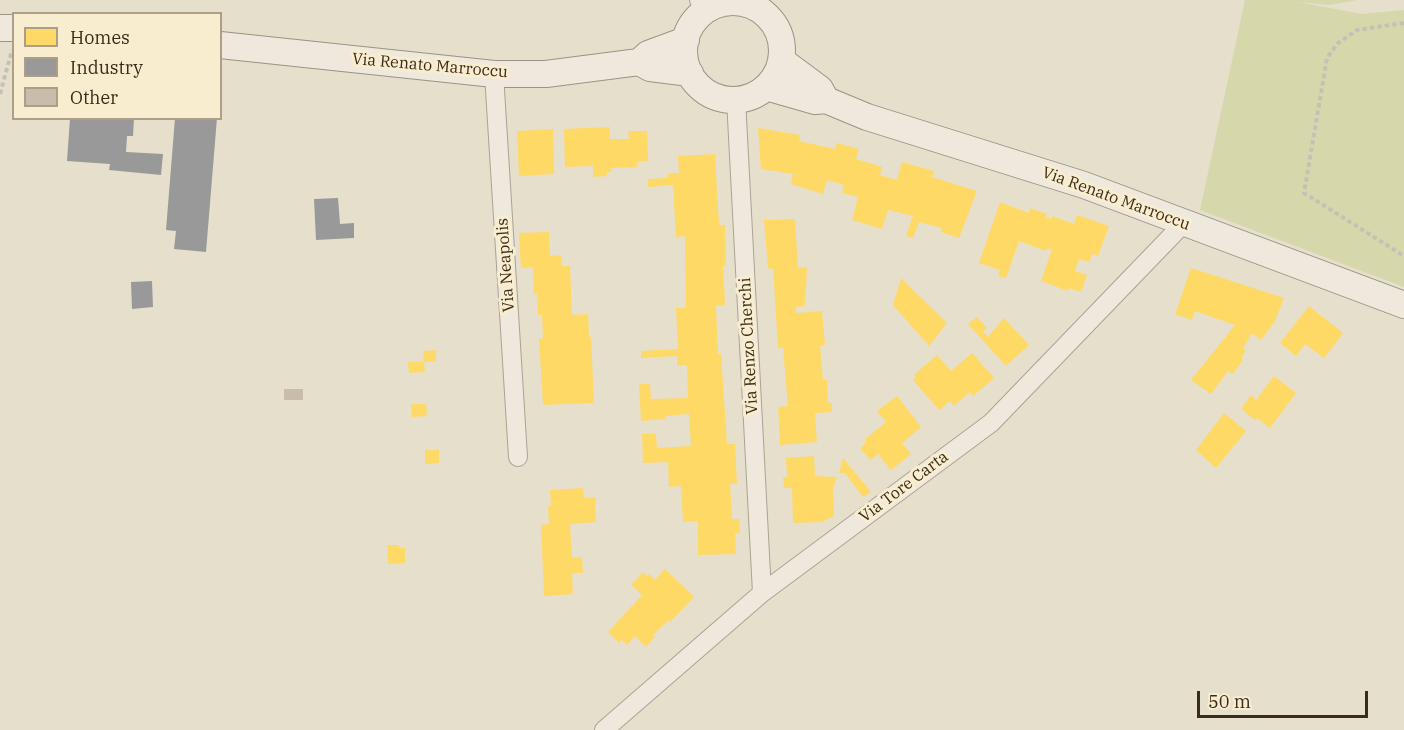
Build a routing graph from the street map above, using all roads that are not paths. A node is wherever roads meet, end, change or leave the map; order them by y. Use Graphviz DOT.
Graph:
graph roads {
  1 [pos="740,1"];
  2 [pos="702,6"];
  3 [pos="686,40"];
  4 [pos="222,45"];
  5 [pos="782,60"];
  6 [pos="639,62"];
  7 [pos="690,72"];
  8 [pos="494,74"];
  9 [pos="766,87"];
  10 [pos="736,99"];
  11 [pos="826,100"];
  12 [pos="1184,223"];
  13 [pos="1404,306"];
  14 [pos="518,457"];
  15 [pos="762,593"];
  16 [pos="604,730"];
  1 -- 2 [label="main road"];
  1 -- 5 [label="main road"];
  2 -- 3 [label="main road"];
  3 -- 6 [label="main road, Via Renato Marroccu"];
  3 -- 7 [label="main road"];
  4 -- 8 [label="main road, Via Renato Marroccu"];
  5 -- 9 [label="main road"];
  5 -- 11 [label="main road, Via Renato Marroccu"];
  6 -- 7 [label="main road, Via Renato Marroccu"];
  6 -- 8 [label="main road, Via Renato Marroccu"];
  7 -- 10 [label="main road"];
  8 -- 14 [label="street, Via Neapolis"];
  9 -- 10 [label="main road"];
  9 -- 11 [label="main road, Via Renato Marroccu"];
  10 -- 15 [label="street, Via Renzo Cherchi"];
  11 -- 12 [label="main road, Via Renato Marroccu"];
  12 -- 13 [label="main road, Via Renato Marroccu"];
  12 -- 15 [label="street, Via Tore Carta"];
  15 -- 16 [label="street, Via Tore Carta"];
}
